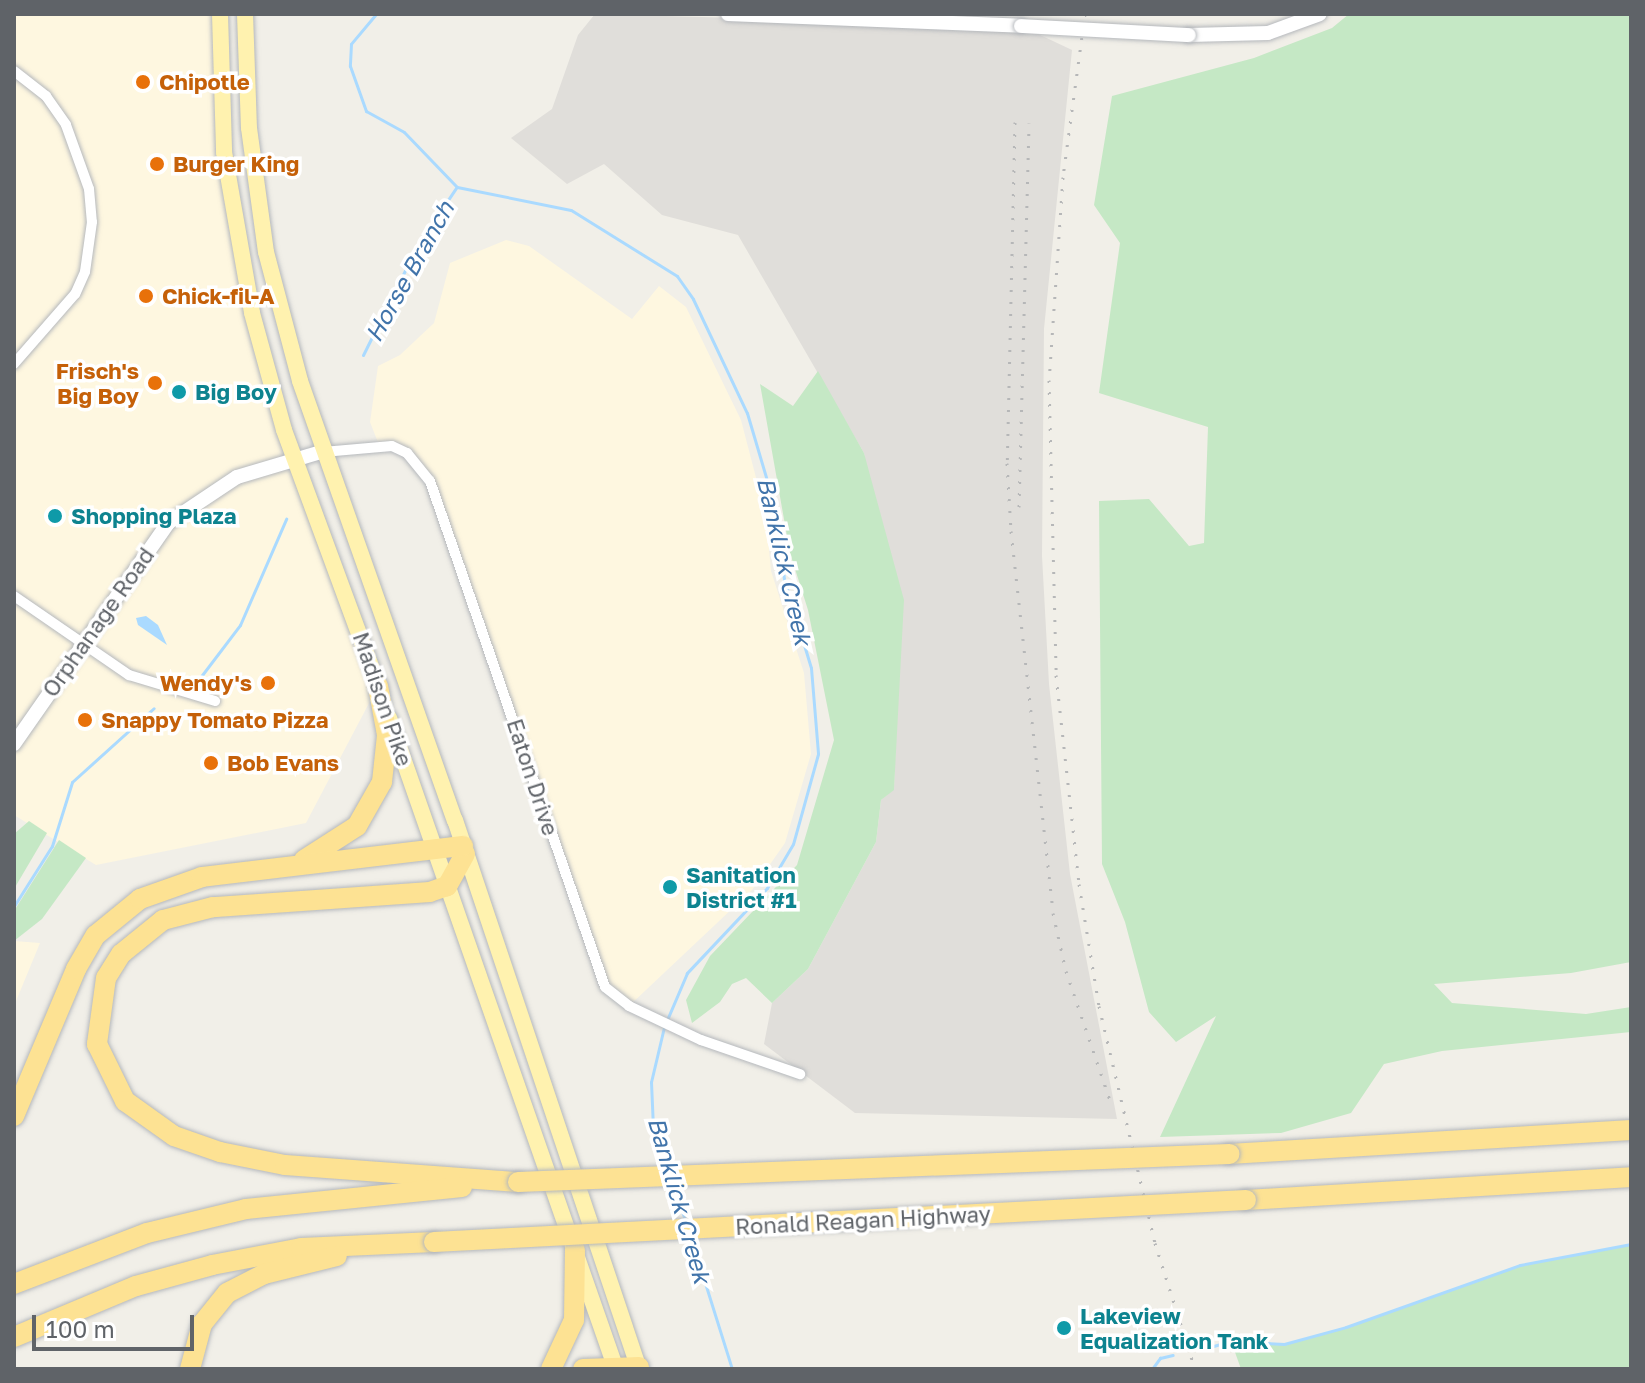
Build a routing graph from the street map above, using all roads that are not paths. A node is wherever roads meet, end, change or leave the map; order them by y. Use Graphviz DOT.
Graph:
graph roads {
  1 [pos="220,14"];
  2 [pos="245,14"];
  3 [pos="728,14"];
  4 [pos="1320,14"];
  5 [pos="14,71"];
  6 [pos="14,364"];
  7 [pos="321,452"];
  8 [pos="295,457"];
  9 [pos="14,596"];
  10 [pos="83,641"];
  11 [pos="378,686"];
  12 [pos="215,701"];
  13 [pos="14,744"];
  14 [pos="437,849"];
  15 [pos="464,850"];
  16 [pos="283,867"];
  17 [pos="447,886"];
  18 [pos="800,1074"];
  19 [pos="14,1116"];
  20 [pos="1631,1130"];
  21 [pos="1631,1177"];
  22 [pos="403,1182"];
  23 [pos="382,1244"];
  24 [pos="575,1250"];
  25 [pos="14,1284"];
  26 [pos="14,1337"];
  27 [pos="616,1368"];
  28 [pos="639,1368"];
  29 [pos="190,1369"];
  30 [pos="551,1369"];
  31 [pos="583,1369"];
  1 -- 8 [label="main road, Madison Pike"];
  2 -- 7 [label="main road, Madison Pike"];
  3 -- 4 [label="street, bridge"];
  5 -- 6 [label="street"];
  7 -- 8 [label="street, Orphanage Road"];
  7 -- 15 [label="main road, Madison Pike"];
  7 -- 18 [label="street, Eaton Drive"];
  8 -- 10 [label="street, Orphanage Road"];
  8 -- 11 [label="main road, Madison Pike"];
  9 -- 10 [label="street"];
  10 -- 12 [label="street"];
  10 -- 13 [label="street, Orphanage Road"];
  11 -- 14 [label="main road, Madison Pike"];
  11 -- 16 [label="highway"];
  14 -- 15 [label="highway"];
  14 -- 16 [label="highway"];
  14 -- 17 [label="main road, Madison Pike"];
  15 -- 17 [label="highway"];
  15 -- 28 [label="main road, Madison Pike"];
  16 -- 19 [label="highway"];
  17 -- 22 [label="highway"];
  17 -- 24 [label="main road, Madison Pike"];
  20 -- 22 [label="highway, bridge"];
  21 -- 23 [label="highway, Ronald Reagan Highway, bridge"];
  22 -- 25 [label="highway"];
  23 -- 26 [label="highway, Ronald Reagan Highway"];
  23 -- 29 [label="highway"];
  24 -- 27 [label="main road, Madison Pike"];
  24 -- 30 [label="highway"];
  27 -- 28 [label="highway"];
  27 -- 31 [label="highway"];
}
